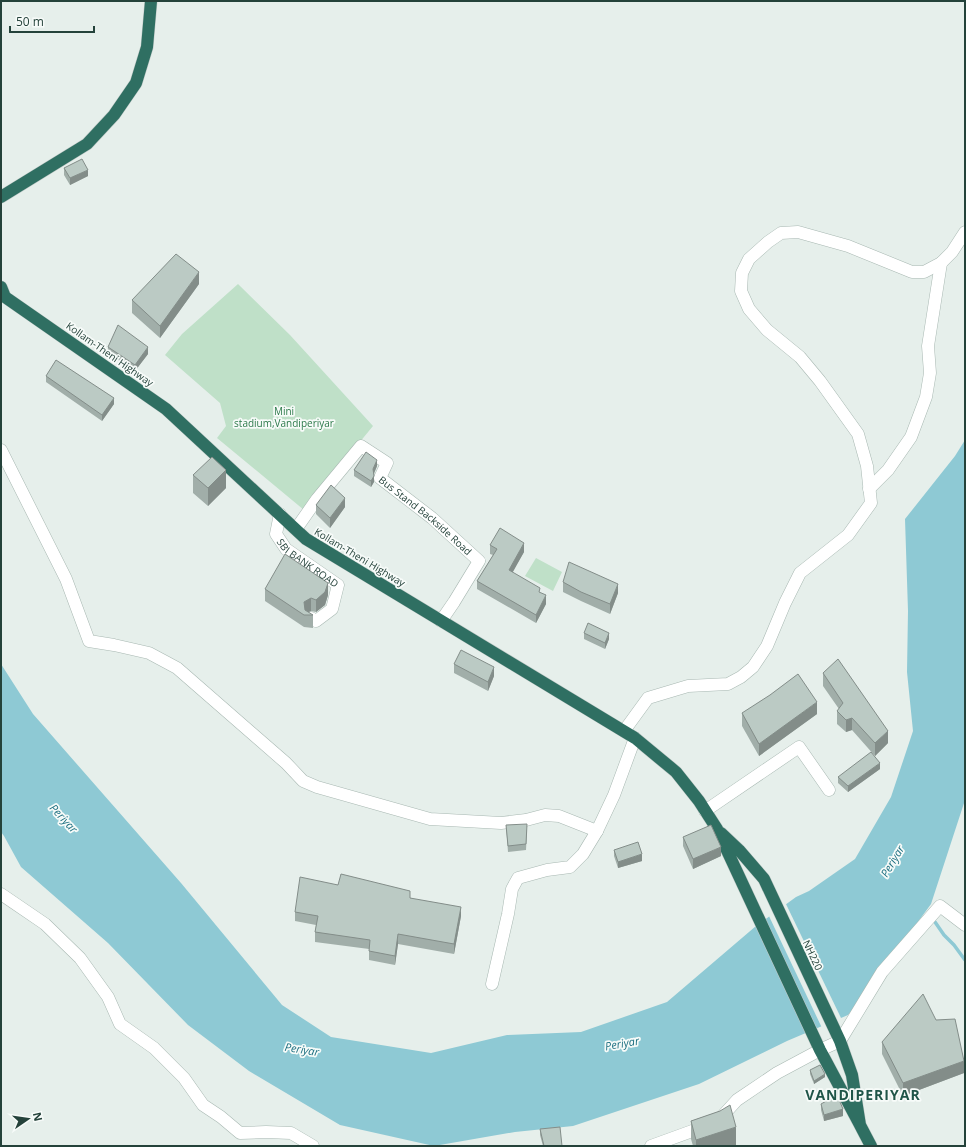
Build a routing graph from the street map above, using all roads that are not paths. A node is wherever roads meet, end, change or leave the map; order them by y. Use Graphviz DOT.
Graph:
graph roads {
  1 [pos="151,1"];
  2 [pos="1,197"];
  3 [pos="965,232"];
  4 [pos="941,263"];
  5 [pos="1,287"];
  6 [pos="1,450"];
  7 [pos="869,489"];
  8 [pos="280,514"];
  9 [pos="296,529"];
  10 [pos="311,618"];
  11 [pos="441,620"];
  12 [pos="624,731"];
  13 [pos="635,738"];
  14 [pos="828,790"];
  15 [pos="705,811"];
  16 [pos="717,829"];
  17 [pos="597,831"];
  18 [pos="1,894"];
  19 [pos="965,925"];
  20 [pos="492,984"];
  21 [pos="840,1041"];
  22 [pos="820,1050"];
  23 [pos="860,1125"];
  24 [pos="313,1146"];
  25 [pos="651,1146"];
  26 [pos="871,1146"];
  1 -- 2 [label="highway"];
  3 -- 4 [label="street"];
  4 -- 7 [label="street"];
  4 -- 7 [label="street"];
  5 -- 8 [label="highway, Kollam-Theni Highway"];
  6 -- 17 [label="street"];
  7 -- 12 [label="street"];
  8 -- 9 [label="highway, Kollam-Theni Highway"];
  8 -- 10 [label="street, SBI BANK ROAD"];
  9 -- 11 [label="highway, Kollam-Theni Highway"];
  9 -- 11 [label="street, Bus Stand Backside Road"];
  11 -- 12 [label="highway, Kollam-Theni Highway"];
  12 -- 13 [label="highway, Kollam-Theni Highway"];
  13 -- 15 [label="highway, Kollam-Theni Highway"];
  13 -- 17 [label="street"];
  14 -- 15 [label="street"];
  15 -- 16 [label="highway, Kollam-Theni Highway"];
  16 -- 21 [label="highway, NH220"];
  16 -- 22 [label="highway"];
  17 -- 20 [label="street"];
  18 -- 24 [label="street"];
  19 -- 21 [label="street"];
  21 -- 22 [label="street"];
  21 -- 23 [label="highway"];
  22 -- 23 [label="highway"];
  22 -- 25 [label="street"];
  23 -- 26 [label="highway"];
}
